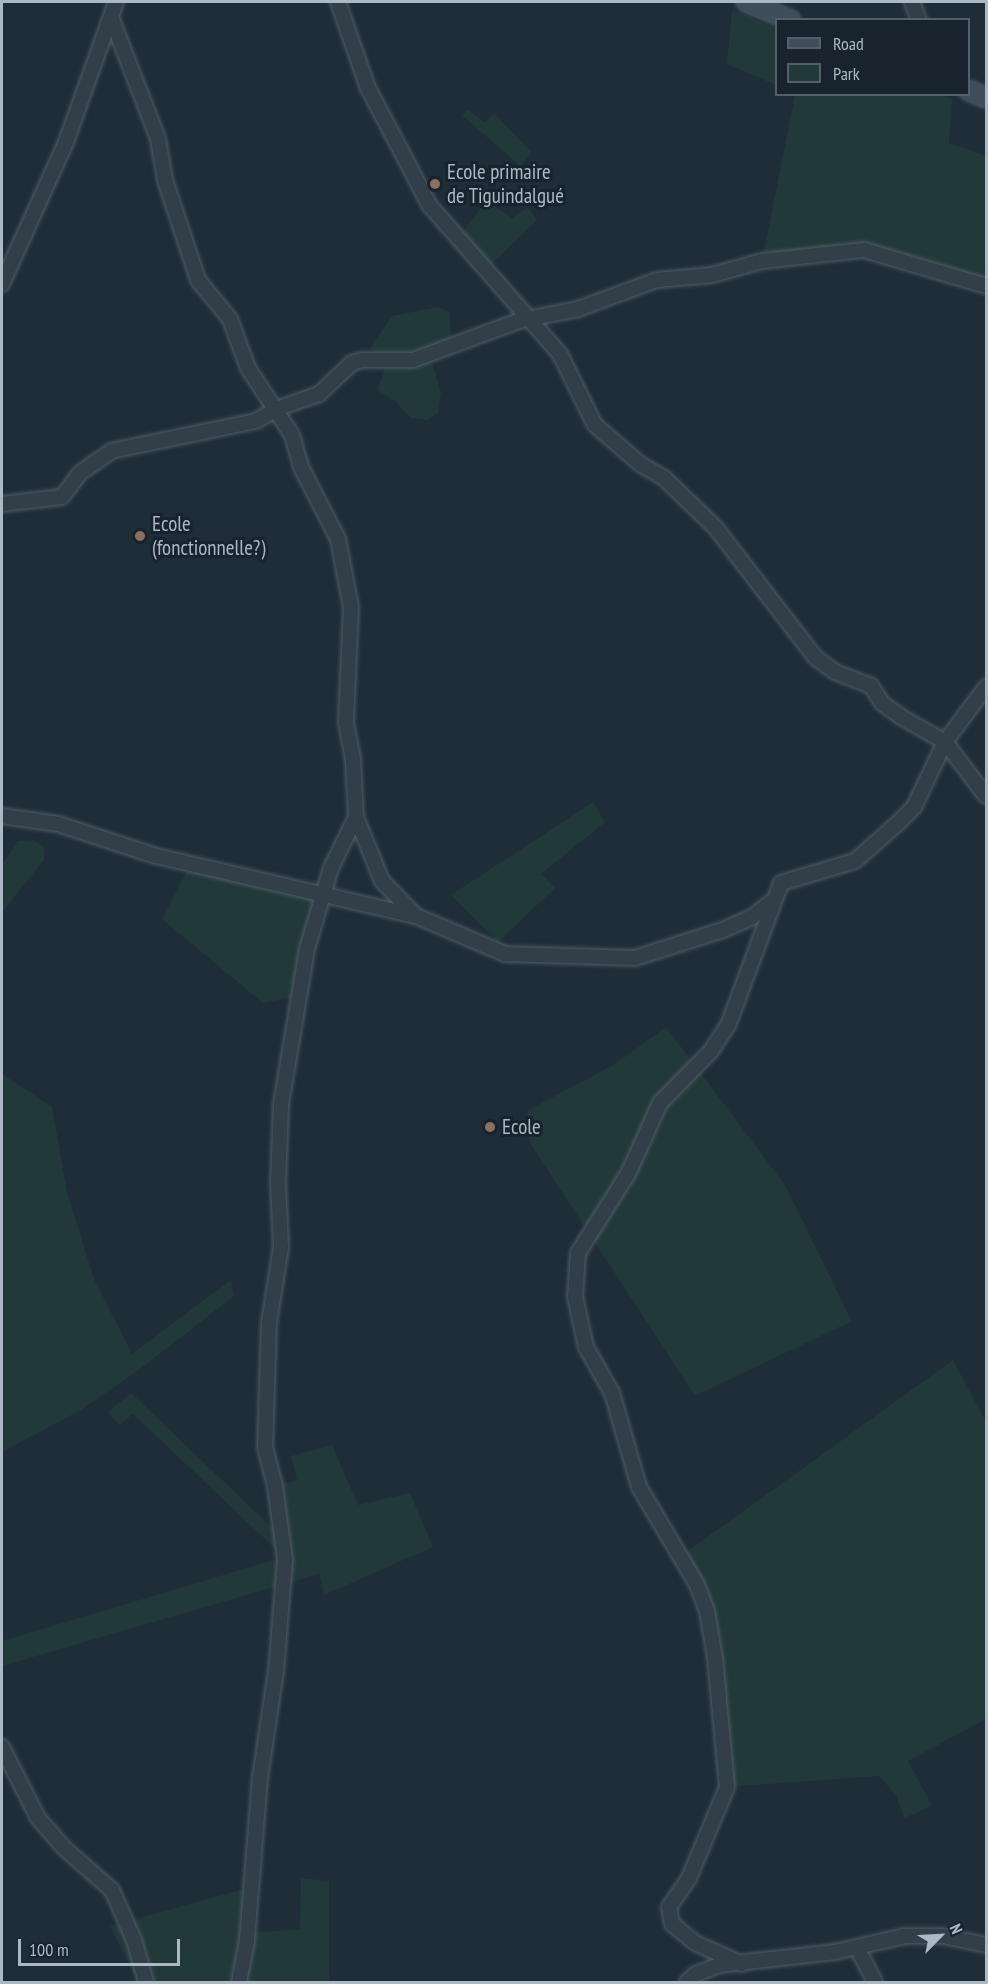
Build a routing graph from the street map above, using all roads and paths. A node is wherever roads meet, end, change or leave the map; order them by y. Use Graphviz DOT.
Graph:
graph roads {
  1 [pos="116,2"];
  2 [pos="338,2"];
  3 [pos="746,2"];
  4 [pos="912,2"];
  5 [pos="111,17"];
  6 [pos="786,18"];
  7 [pos="918,18"];
  8 [pos="970,90"];
  9 [pos="987,98"];
  10 [pos="2,284"];
  11 [pos="987,286"];
  12 [pos="528,318"];
  13 [pos="276,409"];
  14 [pos="2,504"];
  15 [pos="987,687"];
  16 [pos="945,742"];
  17 [pos="987,796"];
  18 [pos="2,816"];
  19 [pos="356,817"];
  20 [pos="325,893"];
  21 [pos="773,901"];
  22 [pos="416,916"];
  23 [pos="2,1747"];
  24 [pos="987,1945"];
  25 [pos="857,1948"];
  26 [pos="742,1964"];
  27 [pos="146,1983"];
  28 [pos="239,1983"];
  29 [pos="687,1983"];
  30 [pos="875,1983"];
  1 -- 5 [label="street"];
  2 -- 12 [label="street"];
  3 -- 6 [label="street"];
  4 -- 7 [label="street"];
  5 -- 10 [label="street"];
  5 -- 13 [label="street"];
  8 -- 9 [label="street"];
  11 -- 12 [label="street"];
  12 -- 13 [label="street"];
  12 -- 16 [label="street"];
  13 -- 14 [label="street"];
  13 -- 19 [label="street"];
  15 -- 16 [label="street"];
  16 -- 17 [label="street"];
  16 -- 21 [label="street"];
  18 -- 20 [label="street"];
  19 -- 20 [label="street"];
  19 -- 22 [label="street"];
  20 -- 22 [label="street"];
  20 -- 28 [label="street"];
  21 -- 22 [label="street"];
  21 -- 26 [label="street"];
  23 -- 27 [label="street"];
  24 -- 25 [label="street"];
  25 -- 26 [label="street"];
  25 -- 30 [label="street"];
  26 -- 29 [label="street"];
}
